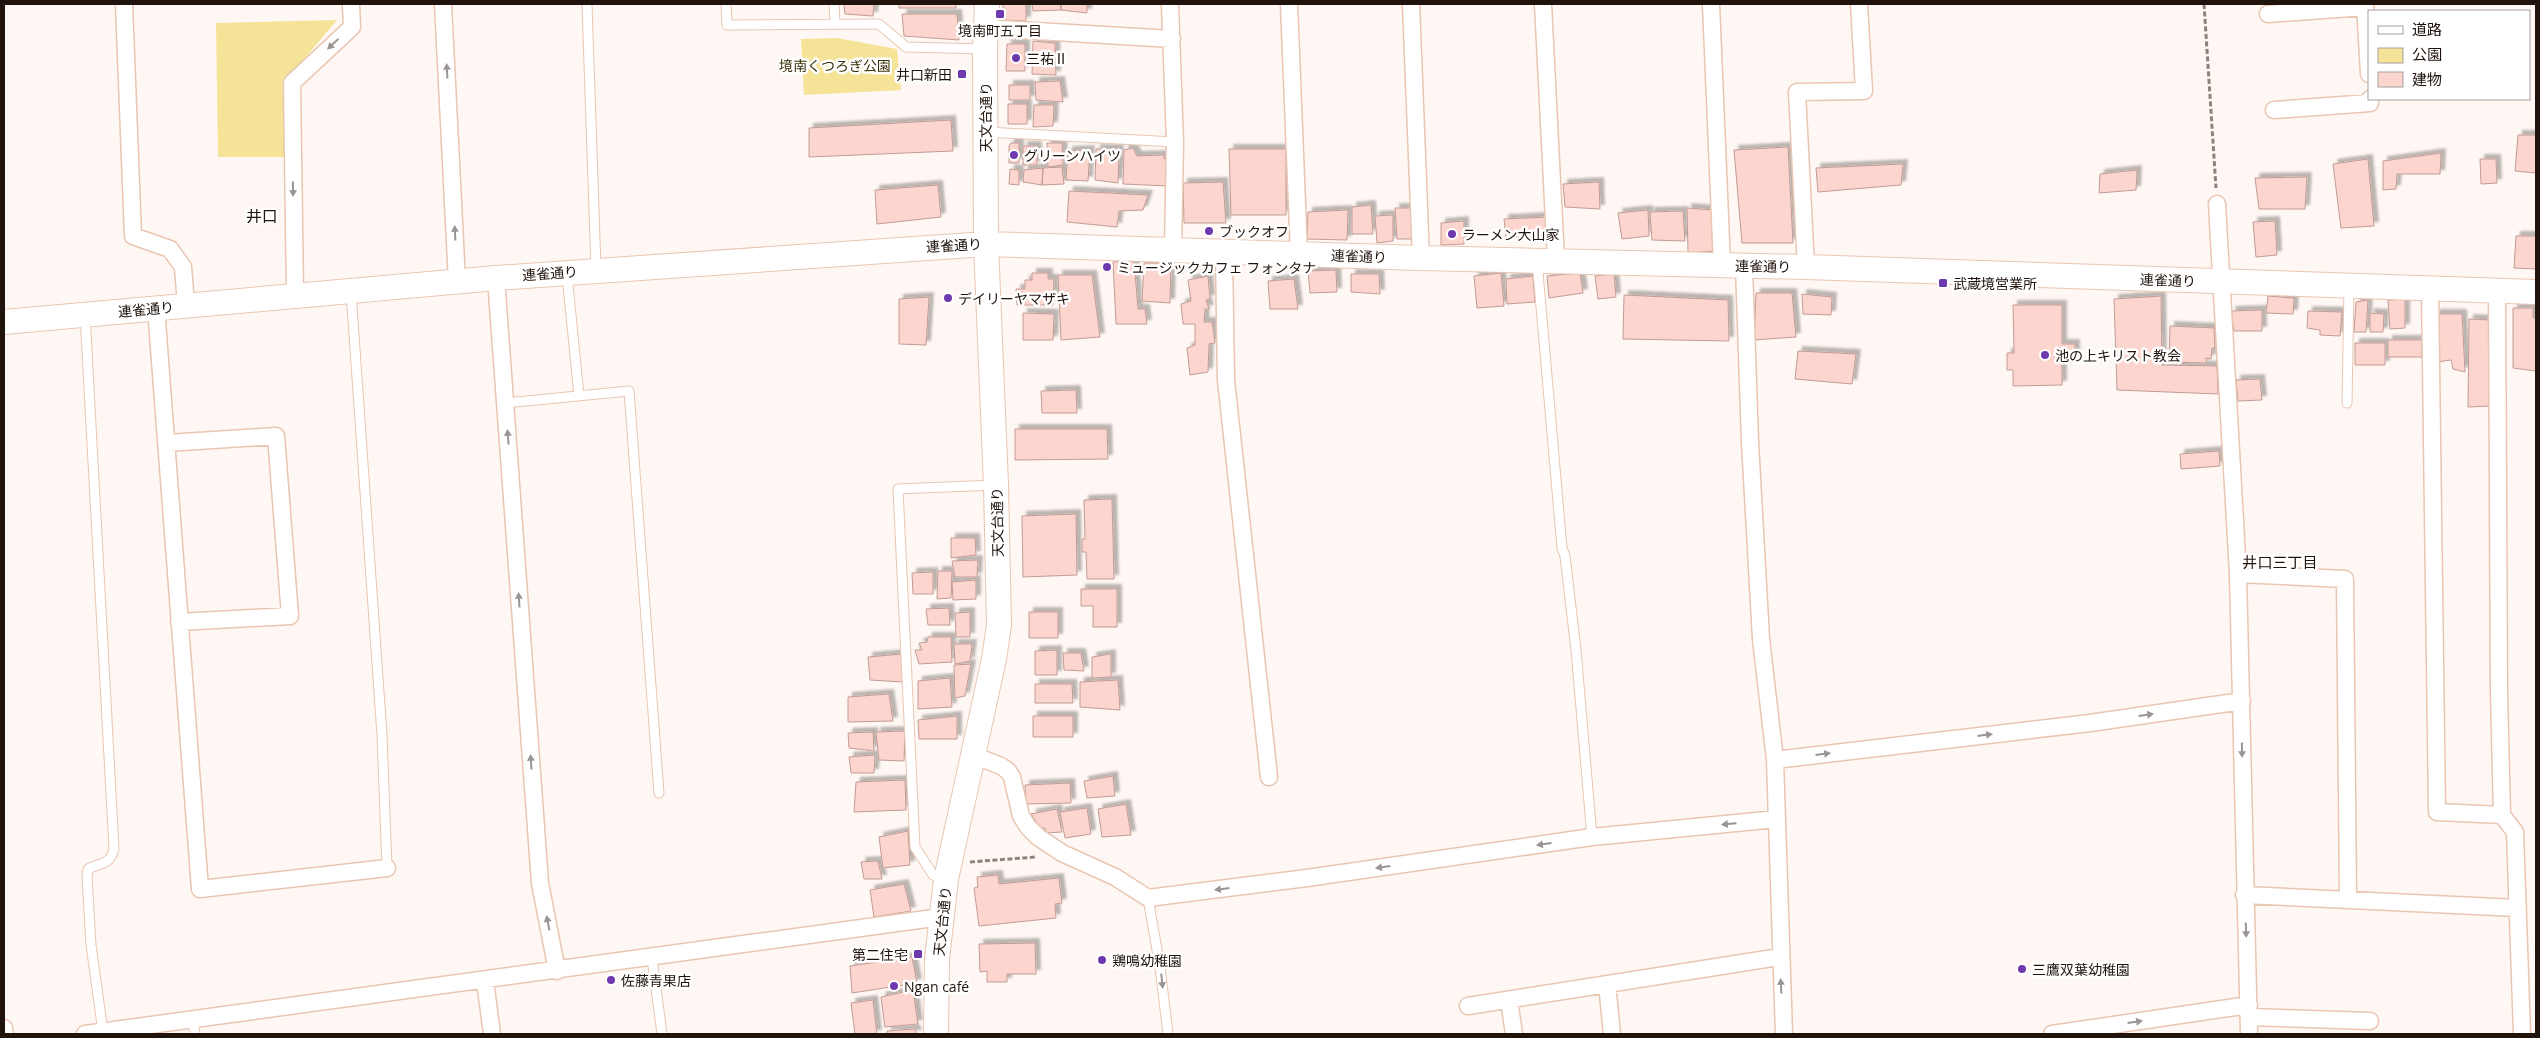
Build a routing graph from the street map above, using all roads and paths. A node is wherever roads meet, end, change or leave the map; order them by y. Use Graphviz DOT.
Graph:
graph roads {
  1 [pos="124,4"];
  2 [pos="351,4"];
  3 [pos="443,4"];
  4 [pos="587,4"];
  5 [pos="726,4"];
  6 [pos="834,4"];
  7 [pos="987,4"];
  8 [pos="1170,4"];
  9 [pos="1289,4"];
  10 [pos="1411,4"];
  11 [pos="1544,4"];
  12 [pos="1711,4"];
  13 [pos="1859,4"];
  14 [pos="2204,4"];
  15 [pos="2365,6"];
  16 [pos="2268,14"];
  17 [pos="835,24"];
  18 [pos="986,38"];
  19 [pos="1172,39"];
  20 [pos="2368,40"];
  21 [pos="2370,100"];
  22 [pos="2274,110"];
  23 [pos="985,132"];
  24 [pos="1175,142"];
  25 [pos="2217,204"];
  26 [pos="986,244"];
  27 [pos="1174,250"];
  28 [pos="1224,252"];
  29 [pos="1298,254"];
  30 [pos="1421,258"];
  31 [pos="1546,261"];
  32 [pos="1733,266"];
  33 [pos="1806,267"];
  34 [pos="596,270"];
  35 [pos="566,272"];
  36 [pos="496,278"];
  37 [pos="457,282"];
  38 [pos="2222,282"];
  39 [pos="2350,286"];
  40 [pos="2430,289"];
  41 [pos="351,290"];
  42 [pos="2497,291"];
  43 [pos="2536,292"];
  44 [pos="295,294"];
  45 [pos="186,305"];
  46 [pos="156,308"];
  47 [pos="85,314"];
  48 [pos="4,322"];
  49 [pos="579,396"];
  50 [pos="505,403"];
  51 [pos="2347,403"];
  52 [pos="167,443"];
  53 [pos="996,485"];
  54 [pos="2238,574"];
  55 [pos="179,622"];
  56 [pos="2242,701"];
  57 [pos="973,755"];
  58 [pos="1775,760"];
  59 [pos="1269,778"];
  60 [pos="659,793"];
  61 [pos="2502,815"];
  62 [pos="1777,819"];
  63 [pos="1592,837"];
  64 [pos="1062,852"];
  65 [pos="388,868"];
  66 [pos="948,871"];
  67 [pos="2244,895"];
  68 [pos="1148,898"];
  69 [pos="2348,900"];
  70 [pos="2517,908"];
  71 [pos="941,917"];
  72 [pos="1780,957"];
  73 [pos="652,958"];
  74 [pos="558,971"];
  75 [pos="486,981"];
  76 [pos="1607,984"];
  77 [pos="1509,1000"];
  78 [pos="1468,1006"];
  79 [pos="2249,1011"];
  80 [pos="2370,1021"];
  81 [pos="194,1027"];
  82 [pos="4,1028"];
  83 [pos="95,1033"];
  84 [pos="5,1034"];
  85 [pos="492,1034"];
  86 [pos="662,1034"];
  87 [pos="936,1034"];
  88 [pos="1168,1034"];
  89 [pos="1514,1034"];
  90 [pos="1612,1034"];
  91 [pos="1784,1034"];
  92 [pos="2052,1034"];
  93 [pos="2249,1034"];
  94 [pos="2522,1034"];
  1 -- 45 [label="street"];
  2 -- 44 [label="street, one-way"];
  37 -- 3 [label="street, one-way"];
  4 -- 34 [label="lane"];
  5 -- 17 [label="lane"];
  6 -- 17 [label="lane"];
  7 -- 18 [label="main road, 天文台通り"];
  8 -- 19 [label="street"];
  9 -- 29 [label="street"];
  10 -- 30 [label="street"];
  11 -- 31 [label="street"];
  12 -- 32 [label="street"];
  13 -- 33 [label="street"];
  14 -- 25 [label="path"];
  15 -- 16 [label="street"];
  15 -- 20 [label="street"];
  17 -- 18 [label="lane"];
  18 -- 19 [label="street"];
  18 -- 23 [label="main road, 天文台通り"];
  19 -- 24 [label="street"];
  21 -- 22 [label="street"];
  23 -- 24 [label="lane"];
  23 -- 26 [label="main road, 天文台通り"];
  24 -- 27 [label="street"];
  25 -- 38 [label="street"];
  26 -- 27 [label="main road, 連雀通り"];
  26 -- 34 [label="main road, 連雀通り"];
  26 -- 53 [label="main road, 天文台通り"];
  27 -- 28 [label="main road, 連雀通り"];
  28 -- 29 [label="main road, 連雀通り"];
  28 -- 59 [label="street"];
  29 -- 30 [label="main road, 連雀通り"];
  30 -- 31 [label="main road, 連雀通り"];
  31 -- 32 [label="main road, 連雀通り"];
  31 -- 63 [label="lane"];
  32 -- 33 [label="main road, 連雀通り"];
  32 -- 58 [label="street"];
  33 -- 38 [label="main road, 連雀通り"];
  34 -- 35 [label="main road, 連雀通り"];
  35 -- 36 [label="main road, 連雀通り"];
  35 -- 49 [label="lane"];
  36 -- 37 [label="main road, 連雀通り"];
  36 -- 50 [label="street"];
  37 -- 41 [label="main road, 連雀通り"];
  38 -- 39 [label="main road, 連雀通り"];
  38 -- 54 [label="street"];
  39 -- 40 [label="main road, 連雀通り"];
  39 -- 51 [label="lane"];
  40 -- 42 [label="main road, 連雀通り"];
  40 -- 61 [label="street"];
  41 -- 44 [label="main road, 連雀通り"];
  41 -- 65 [label="lane"];
  42 -- 43 [label="main road, 連雀通り"];
  42 -- 61 [label="street"];
  44 -- 45 [label="main road, 連雀通り"];
  45 -- 46 [label="main road, 連雀通り"];
  46 -- 47 [label="main road, 連雀通り"];
  46 -- 52 [label="street"];
  47 -- 48 [label="main road, 連雀通り"];
  47 -- 83 [label="lane"];
  49 -- 50 [label="lane"];
  49 -- 60 [label="lane"];
  74 -- 50 [label="street, one-way"];
  52 -- 55 [label="street"];
  52 -- 55 [label="street"];
  53 -- 57 [label="main road, 天文台通り"];
  53 -- 66 [label="lane"];
  54 -- 56 [label="street"];
  54 -- 69 [label="street"];
  55 -- 65 [label="street"];
  58 -- 56 [label="street, one-way"];
  56 -- 67 [label="street, one-way"];
  57 -- 64 [label="street"];
  57 -- 66 [label="main road, 天文台通り"];
  58 -- 62 [label="street"];
  61 -- 70 [label="street"];
  62 -- 63 [label="street, one-way"];
  62 -- 72 [label="street"];
  63 -- 68 [label="street, one-way"];
  64 -- 66 [label="path"];
  64 -- 68 [label="street"];
  66 -- 71 [label="main road, 天文台通り"];
  67 -- 69 [label="street"];
  67 -- 79 [label="street, one-way"];
  68 -- 88 [label="lane, one-way"];
  69 -- 70 [label="street"];
  70 -- 94 [label="street"];
  71 -- 73 [label="street"];
  71 -- 87 [label="main road, 天文台通り"];
  72 -- 76 [label="street"];
  91 -- 72 [label="street, one-way"];
  73 -- 74 [label="street"];
  73 -- 86 [label="lane"];
  74 -- 75 [label="street"];
  75 -- 81 [label="street"];
  75 -- 85 [label="street"];
  76 -- 77 [label="street"];
  76 -- 90 [label="street"];
  77 -- 78 [label="street"];
  77 -- 89 [label="street"];
  79 -- 80 [label="street"];
  92 -- 79 [label="street, one-way"];
  79 -- 93 [label="street"];
  81 -- 83 [label="street"];
  82 -- 84 [label="street"];
}
